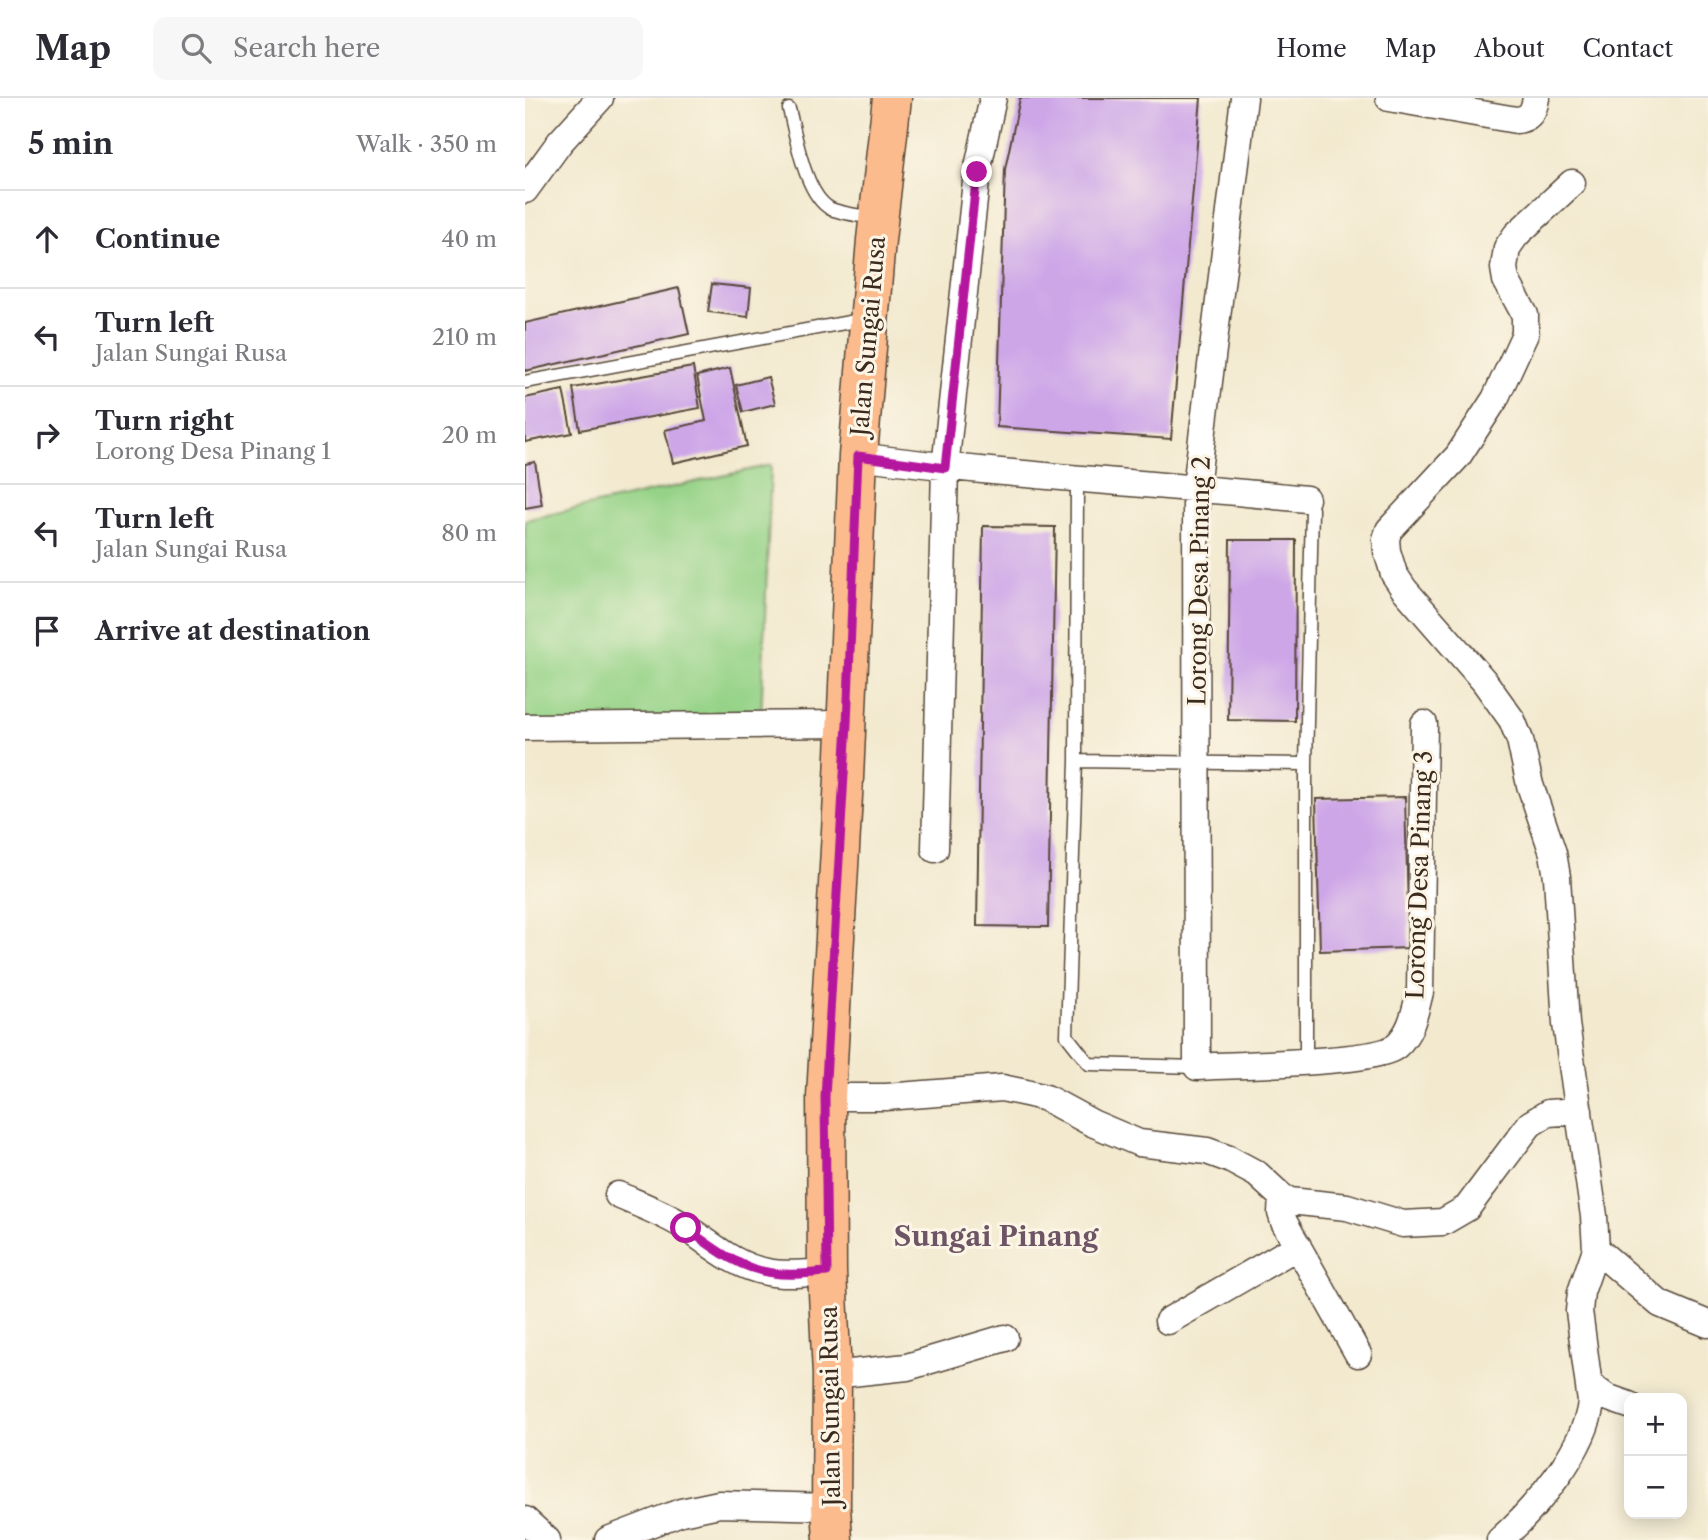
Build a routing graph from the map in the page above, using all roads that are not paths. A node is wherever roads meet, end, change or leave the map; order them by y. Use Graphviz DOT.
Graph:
graph roads {
  1 [pos="600,98"];
  2 [pos="892,98"];
  3 [pos="993,98"];
  4 [pos="1244,98"];
  5 [pos="1389,98"];
  6 [pos="1536,98"];
  7 [pos="789,109"];
  8 [pos="1572,183"];
  9 [pos="525,190"];
  10 [pos="879,219"];
  11 [pos="869,318"];
  12 [pos="525,382"];
  13 [pos="858,456"];
  14 [pos="945,468"];
  15 [pos="1077,479"];
  16 [pos="1196,487"];
  17 [pos="1307,499"];
  18 [pos="847,724"];
  19 [pos="1424,724"];
  20 [pos="525,727"];
  21 [pos="1076,761"];
  22 [pos="1197,762"];
  23 [pos="1307,764"];
  24 [pos="935,849"];
  25 [pos="1305,1061"];
  26 [pos="1197,1068"];
  27 [pos="825,1097"];
  28 [pos="1579,1111"];
  29 [pos="618,1195"];
  30 [pos="1282,1197"];
  31 [pos="1298,1246"];
  32 [pos="1596,1249"];
  33 [pos="827,1272"];
  34 [pos="1168,1321"];
  35 [pos="1708,1324"];
  36 [pos="1005,1338"];
  37 [pos="1358,1354"];
  38 [pos="832,1375"];
  39 [pos="1591,1386"];
  40 [pos="1624,1403"];
  41 [pos="525,1520"];
  42 [pos="832,1524"];
  43 [pos="1517,1535"];
  44 [pos="547,1540"];
  45 [pos="608,1540"];
  1 -- 9 [label="street"];
  2 -- 10 [label="main road, Jalan Sungai Rusa"];
  3 -- 14 [label="street"];
  4 -- 16 [label="street, Lorong Desa Pinang 2"];
  5 -- 6 [label="street"];
  7 -- 10 [label="lane"];
  8 -- 28 [label="street"];
  10 -- 11 [label="main road, Jalan Sungai Rusa"];
  11 -- 12 [label="lane"];
  11 -- 13 [label="main road, Jalan Sungai Rusa"];
  13 -- 14 [label="street"];
  13 -- 18 [label="main road, Jalan Sungai Rusa"];
  14 -- 15 [label="street"];
  14 -- 24 [label="street"];
  15 -- 16 [label="street"];
  15 -- 21 [label="lane"];
  16 -- 17 [label="street"];
  16 -- 22 [label="street, Lorong Desa Pinang 2"];
  17 -- 23 [label="lane"];
  18 -- 20 [label="street"];
  18 -- 27 [label="main road, Jalan Sungai Rusa"];
  19 -- 25 [label="street, Lorong Desa Pinang 3"];
  21 -- 22 [label="lane"];
  21 -- 26 [label="lane, Lorong Desa Pinang 3"];
  22 -- 23 [label="lane"];
  22 -- 26 [label="street, Lorong Desa Pinang 2"];
  23 -- 25 [label="lane"];
  25 -- 26 [label="street, Lorong Desa Pinang 3"];
  27 -- 30 [label="street"];
  27 -- 33 [label="main road, Jalan Sungai Rusa"];
  28 -- 30 [label="street"];
  28 -- 32 [label="street"];
  29 -- 33 [label="street"];
  30 -- 31 [label="street"];
  31 -- 34 [label="street"];
  31 -- 37 [label="street"];
  32 -- 35 [label="street"];
  32 -- 39 [label="street"];
  33 -- 38 [label="main road, Jalan Sungai Rusa"];
  36 -- 38 [label="street"];
  38 -- 42 [label="main road, Jalan Sungai Rusa"];
  39 -- 40 [label="street"];
  39 -- 43 [label="street"];
  41 -- 44 [label="street"];
  42 -- 45 [label="street"];
}
